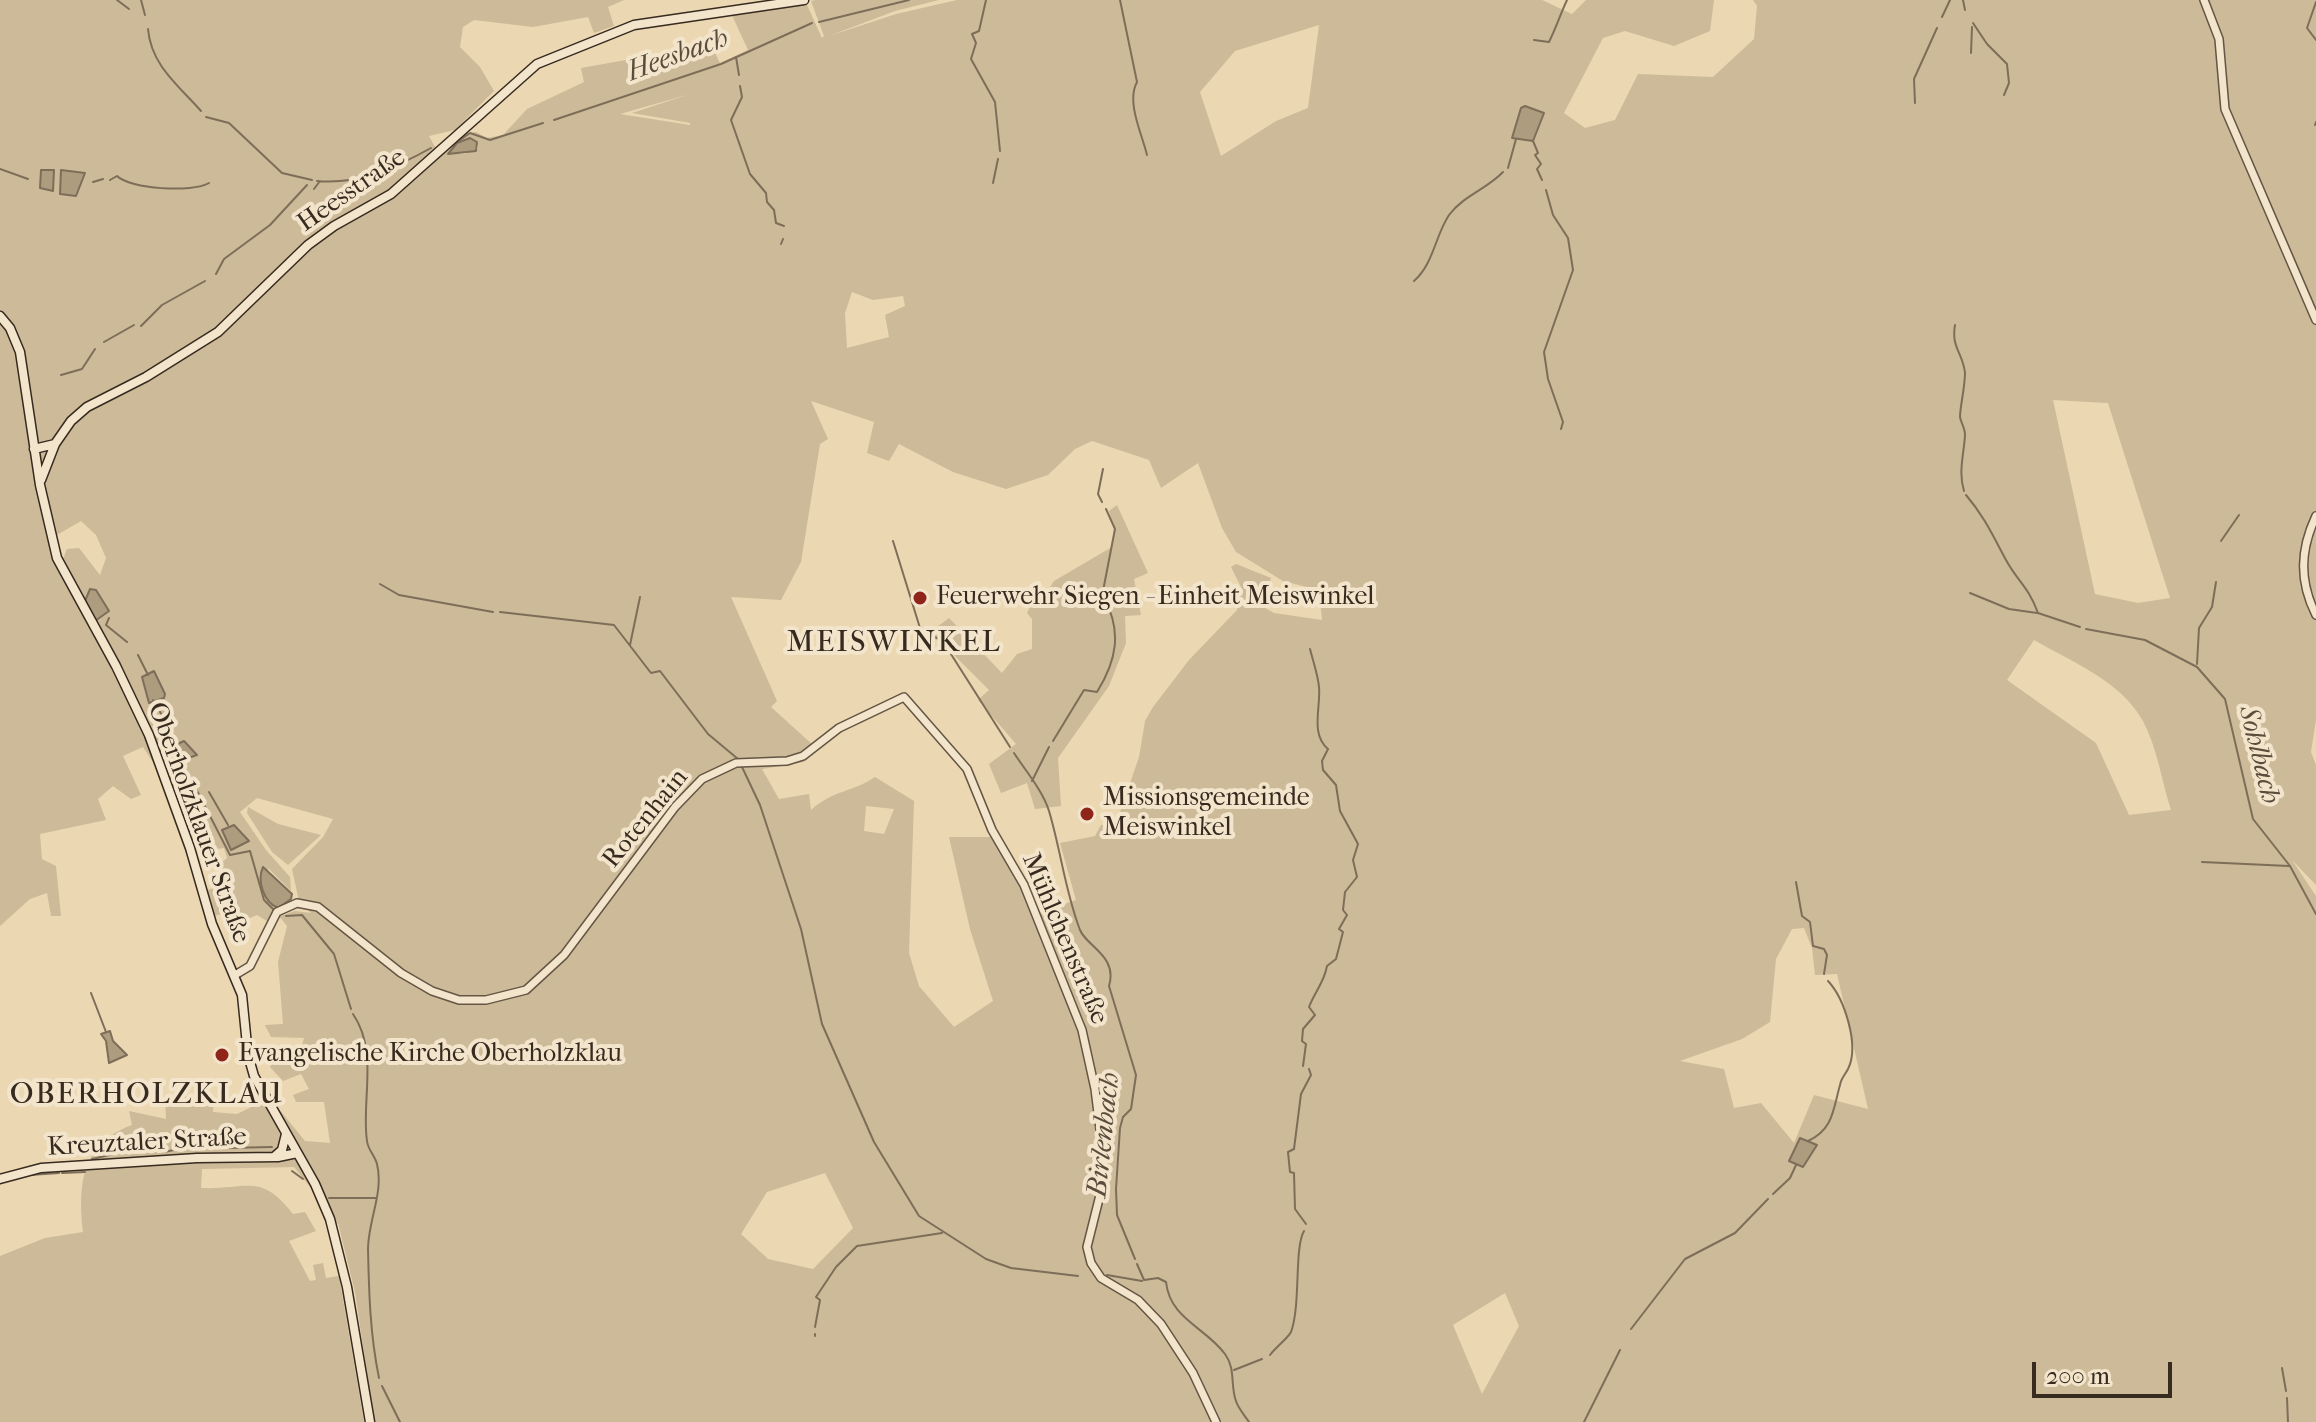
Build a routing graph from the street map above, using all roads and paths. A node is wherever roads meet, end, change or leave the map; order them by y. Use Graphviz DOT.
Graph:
graph roads {
  1 [pos="804,0"];
  2 [pos="2204,0"];
  3 [pos="0,316"];
  4 [pos="2316,320"];
  5 [pos="54,448"];
  6 [pos="34,452"];
  7 [pos="40,485"];
  8 [pos="2316,516"];
  9 [pos="2316,615"];
  10 [pos="904,697"];
  11 [pos="235,975"];
  12 [pos="286,1134"];
  13 [pos="297,1153"];
  14 [pos="273,1157"];
  15 [pos="0,1179"];
  16 [pos="370,1422"];
  17 [pos="1216,1422"];
  1 -- 5 [label="main road, Heesstraße"];
  2 -- 4 [label="street"];
  3 -- 6 [label="main road, Oberholzklauer Straße"];
  5 -- 6 [label="main road"];
  5 -- 7 [label="main road, Heesstraße"];
  6 -- 7 [label="main road, Oberholzklauer Straße"];
  7 -- 11 [label="main road, Oberholzklauer Straße"];
  8 -- 9 [label="street"];
  10 -- 11 [label="street, Rotenhain"];
  10 -- 17 [label="street, Mühlchenstraße"];
  11 -- 12 [label="main road, Oberholzklauer Straße"];
  12 -- 13 [label="main road, Oberholzklauer Straße"];
  12 -- 14 [label="main road"];
  13 -- 14 [label="main road, Kreuztaler Straße"];
  13 -- 16 [label="main road, Oberholzklauer Straße"];
  14 -- 15 [label="main road, Kreuztaler Straße"];
}
